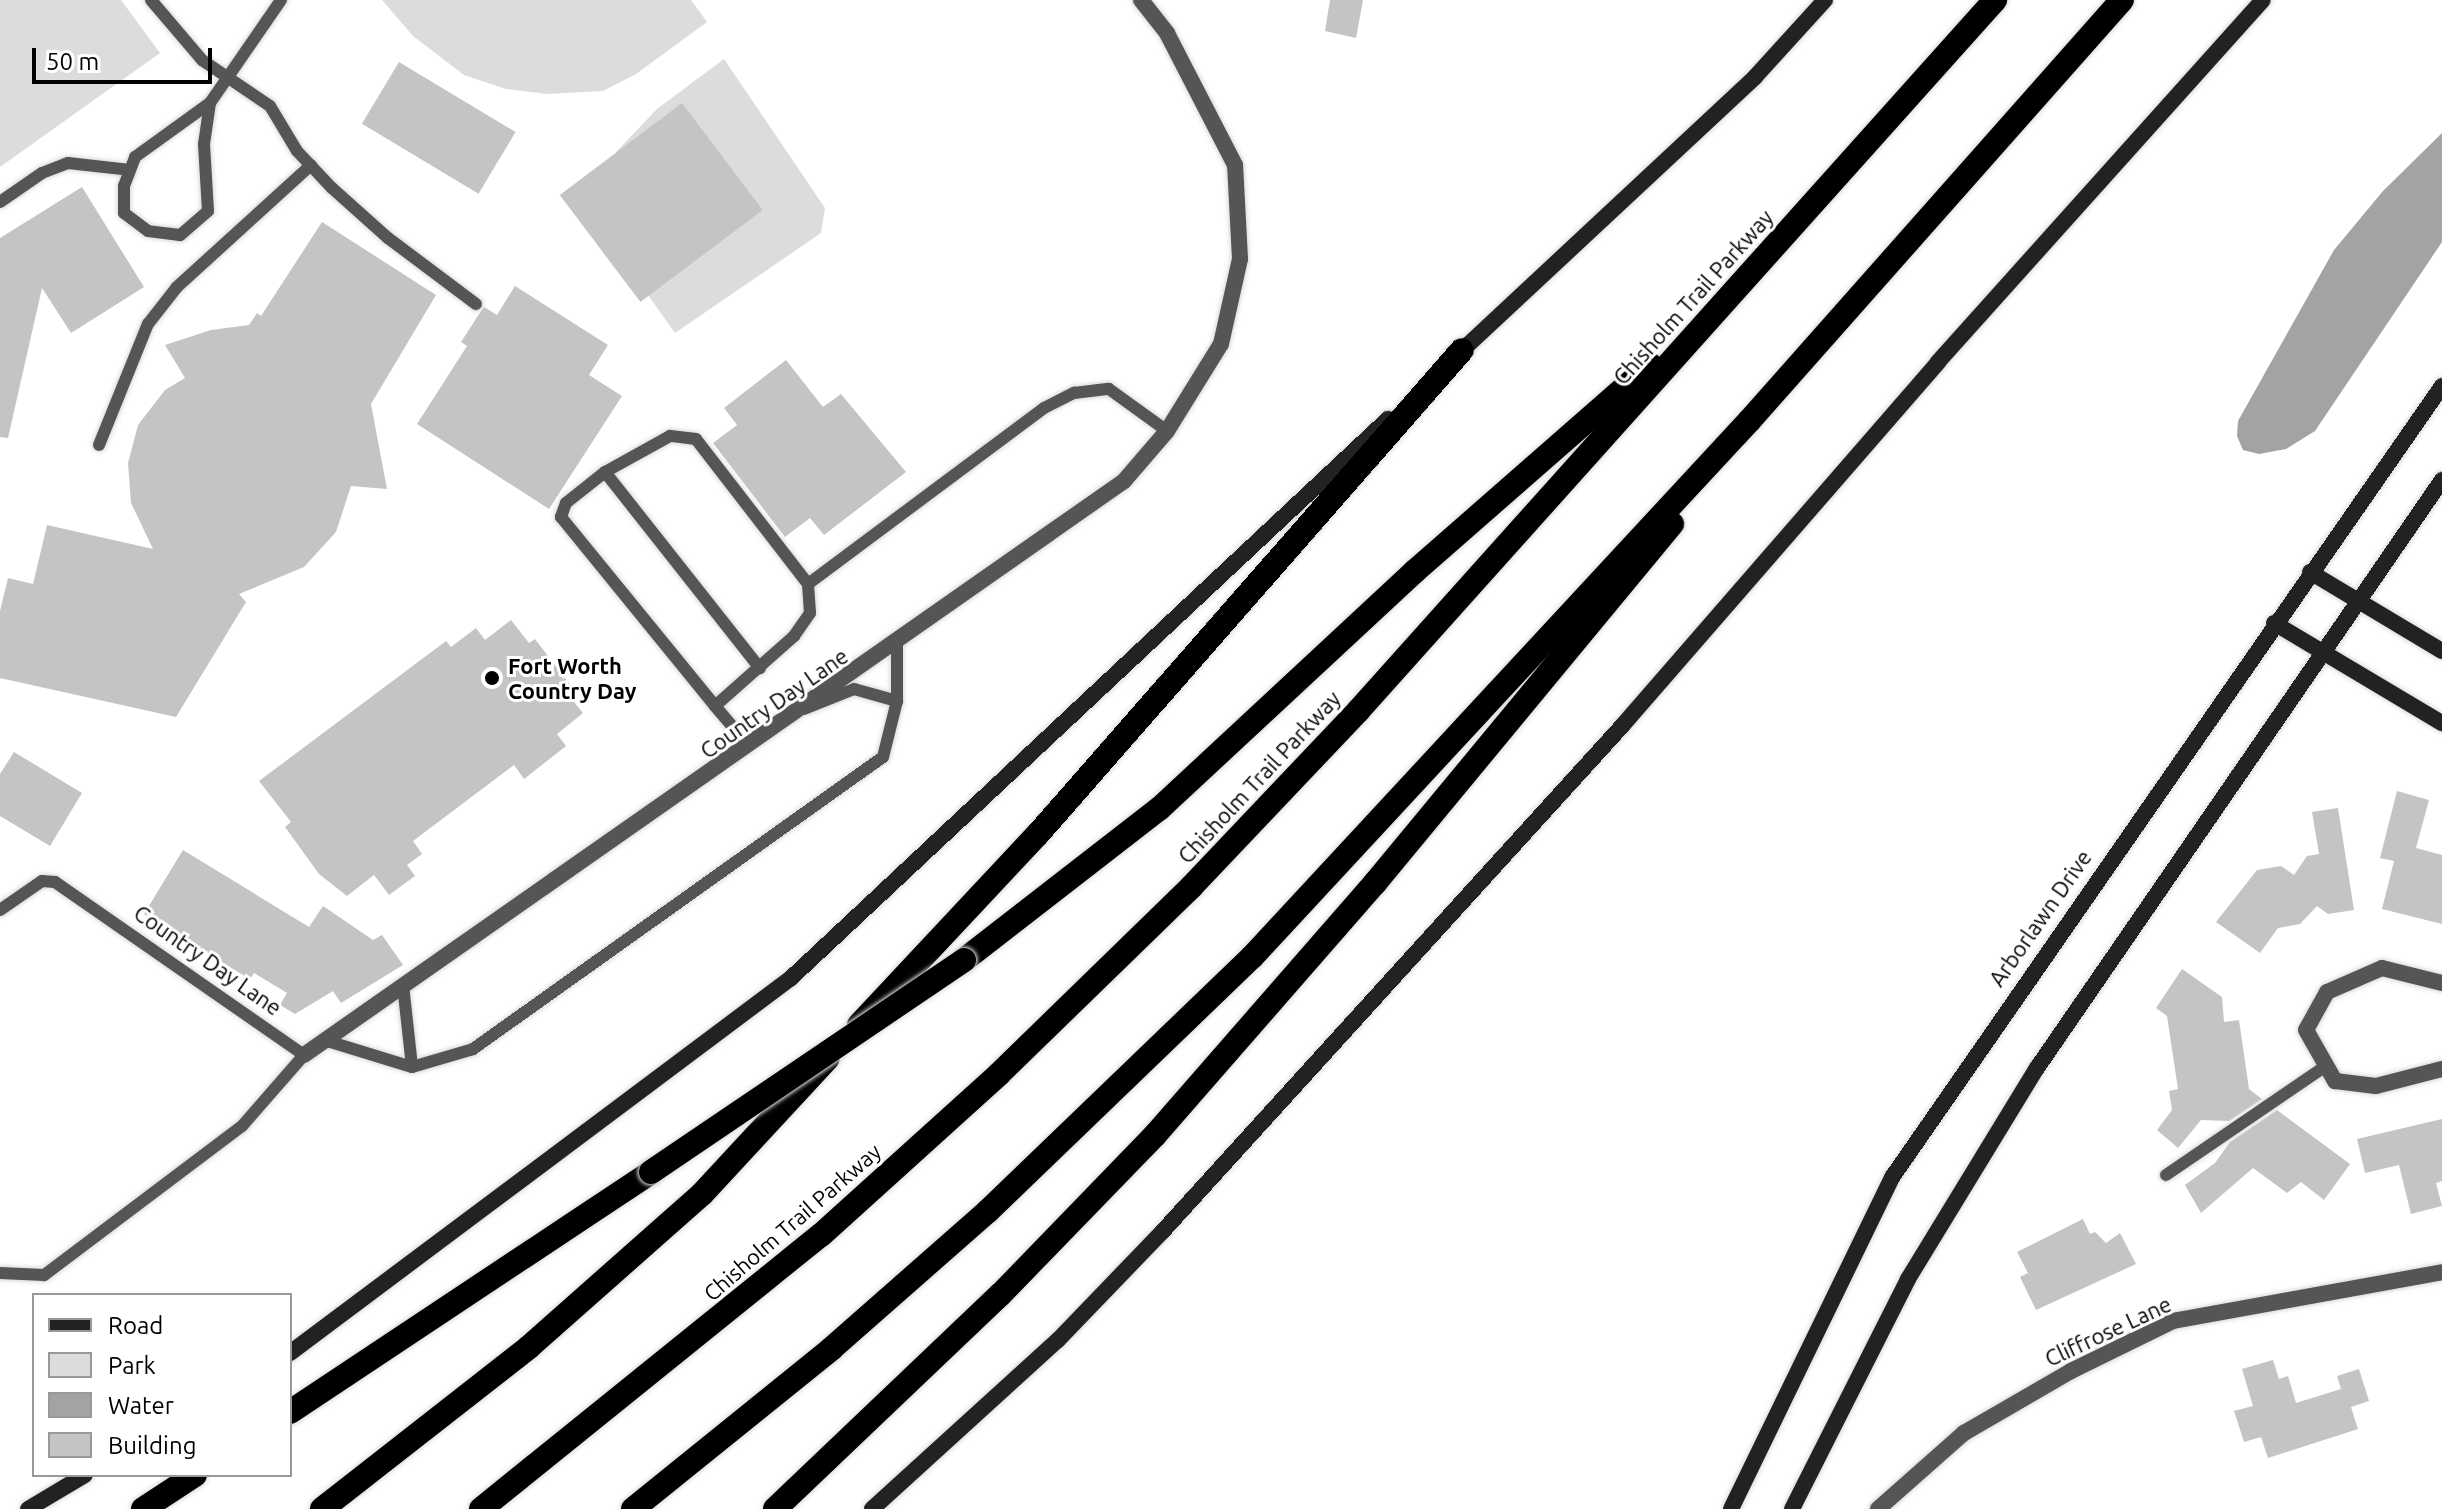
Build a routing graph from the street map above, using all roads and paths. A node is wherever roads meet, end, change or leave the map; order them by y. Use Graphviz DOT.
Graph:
graph roads {
  1 [pos="151,0"];
  2 [pos="281,0"];
  3 [pos="1141,0"];
  4 [pos="1825,0"];
  5 [pos="1995,0"];
  6 [pos="2122,0"];
  7 [pos="2263,0"];
  8 [pos="228,81"];
  9 [pos="210,103"];
  10 [pos="311,165"];
  11 [pos="130,170"];
  12 [pos="0,202"];
  13 [pos="1736,289"];
  14 [pos="476,304"];
  15 [pos="1462,350"];
  16 [pos="2442,386"];
  17 [pos="1750,420"];
  18 [pos="1167,431"];
  19 [pos="99,445"];
  20 [pos="605,472"];
  21 [pos="2442,480"];
  22 [pos="2310,572"];
  23 [pos="808,584"];
  24 [pos="2356,601"];
  25 [pos="2274,623"];
  26 [pos="897,644"];
  27 [pos="2442,651"];
  28 [pos="2321,653"];
  29 [pos="760,668"];
  30 [pos="897,701"];
  31 [pos="715,706"];
  32 [pos="804,709"];
  33 [pos="2442,723"];
  34 [pos="749,746"];
  35 [pos="0,910"];
  36 [pos="2442,983"];
  37 [pos="403,985"];
  38 [pos="324,1040"];
  39 [pos="304,1055"];
  40 [pos="2326,1066"];
  41 [pos="412,1067"];
  42 [pos="2442,1069"];
  43 [pos="2166,1175"];
  44 [pos="2442,1272"];
  45 [pos="0,1273"];
  46 [pos="292,1352"];
  47 [pos="292,1411"];
  48 [pos="82,1477"];
  49 [pos="192,1477"];
  50 [pos="28,1509"];
  51 [pos="143,1509"];
  52 [pos="322,1509"];
  53 [pos="481,1509"];
  54 [pos="633,1509"];
  55 [pos="775,1509"];
  56 [pos="872,1509"];
  57 [pos="1731,1509"];
  58 [pos="1792,1509"];
  59 [pos="1878,1509"];
  1 -- 8 [label="lane"];
  2 -- 8 [label="lane"];
  3 -- 18 [label="street, Country Day Lane"];
  4 -- 15 [label="main road"];
  5 -- 13 [label="highway, Chisholm Trail Parkway"];
  6 -- 17 [label="highway"];
  7 -- 56 [label="main road"];
  8 -- 9 [label="lane"];
  8 -- 10 [label="lane"];
  9 -- 11 [label="lane"];
  9 -- 11 [label="lane"];
  10 -- 14 [label="lane"];
  10 -- 19 [label="lane"];
  11 -- 12 [label="lane"];
  13 -- 47 [label="highway, bridge"];
  13 -- 53 [label="highway, Chisholm Trail Parkway"];
  15 -- 46 [label="main road"];
  15 -- 52 [label="highway"];
  16 -- 22 [label="main road, Arborlawn Drive"];
  17 -- 54 [label="highway"];
  17 -- 55 [label="highway"];
  18 -- 23 [label="lane"];
  18 -- 26 [label="street, Country Day Lane"];
  20 -- 23 [label="lane"];
  20 -- 29 [label="lane"];
  20 -- 31 [label="lane"];
  21 -- 24 [label="main road"];
  22 -- 24 [label="main road"];
  22 -- 25 [label="main road, Arborlawn Drive"];
  23 -- 29 [label="lane"];
  24 -- 27 [label="main road"];
  24 -- 28 [label="main road"];
  25 -- 28 [label="main road"];
  25 -- 57 [label="main road, Arborlawn Drive"];
  26 -- 30 [label="lane"];
  26 -- 32 [label="street, Country Day Lane"];
  28 -- 33 [label="main road"];
  28 -- 58 [label="main road"];
  29 -- 31 [label="lane"];
  30 -- 32 [label="lane"];
  30 -- 41 [label="lane"];
  31 -- 34 [label="lane"];
  32 -- 34 [label="street, Country Day Lane"];
  34 -- 37 [label="street, Country Day Lane"];
  35 -- 39 [label="lane, Country Day Lane"];
  36 -- 40 [label="street"];
  37 -- 38 [label="street, Country Day Lane"];
  37 -- 41 [label="lane"];
  38 -- 39 [label="street, Country Day Lane"];
  38 -- 41 [label="lane"];
  39 -- 45 [label="lane"];
  40 -- 42 [label="street"];
  40 -- 43 [label="lane"];
  44 -- 59 [label="street, Cliffrose Lane"];
  48 -- 50 [label="main road"];
  49 -- 51 [label="highway"];
}
